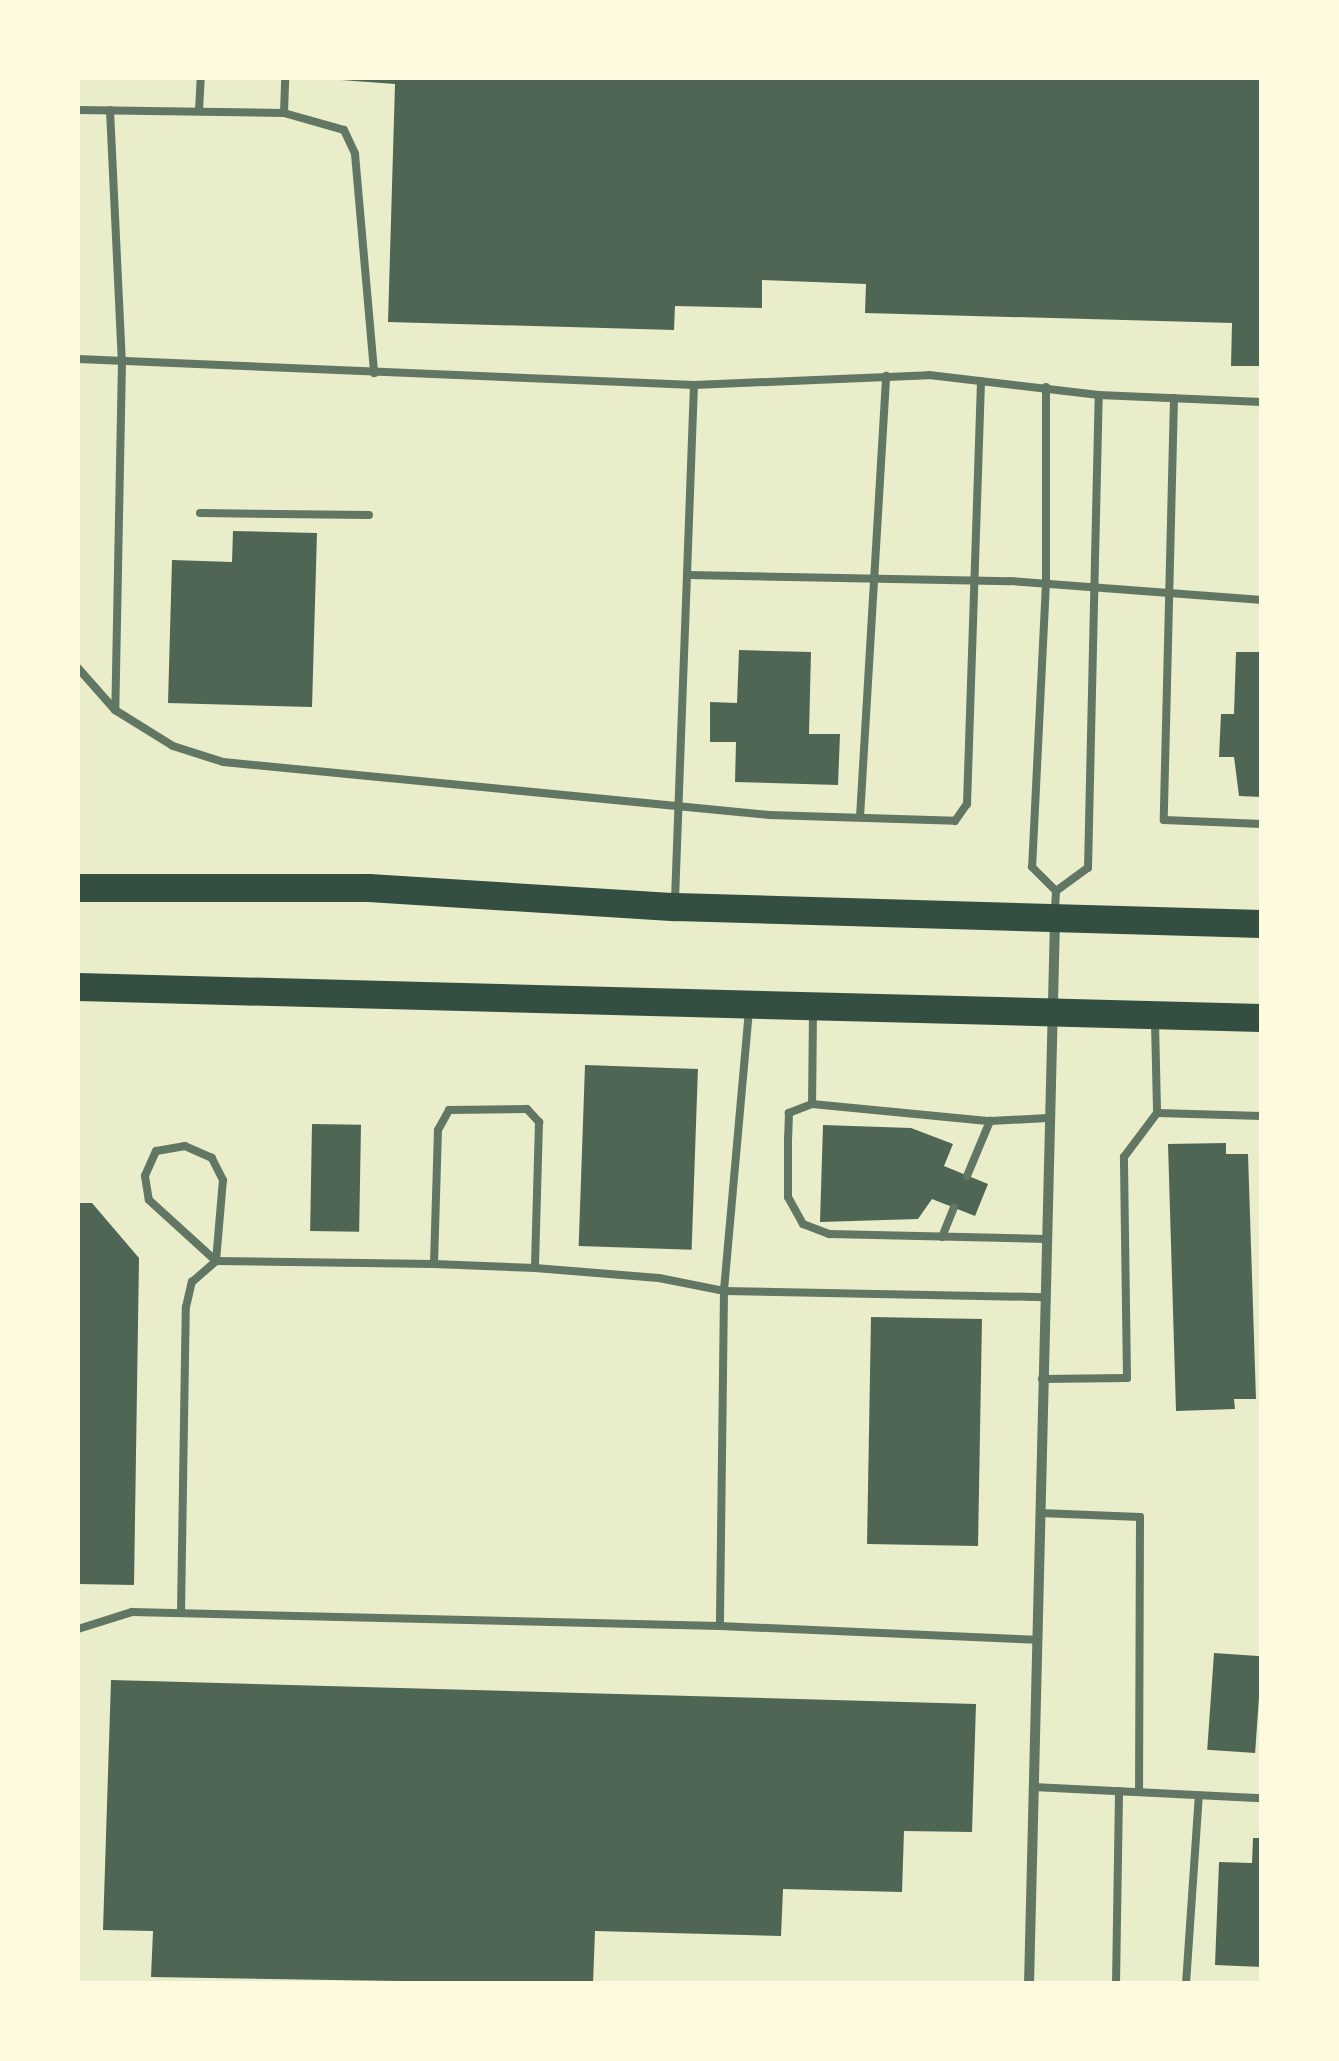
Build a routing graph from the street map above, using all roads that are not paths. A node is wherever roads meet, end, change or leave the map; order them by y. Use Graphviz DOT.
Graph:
graph roads {
  1 [pos="201,78"];
  2 [pos="285,78"];
  3 [pos="78,110"];
  4 [pos="110,110"];
  5 [pos="200,112"];
  6 [pos="284,112"];
  7 [pos="78,360"];
  8 [pos="122,362"];
  9 [pos="374,373"];
  10 [pos="886,376"];
  11 [pos="981,380"];
  12 [pos="694,384"];
  13 [pos="1046,387"];
  14 [pos="1100,396"];
  15 [pos="1174,398"];
  16 [pos="1262,402"];
  17 [pos="200,513"];
  18 [pos="370,515"];
  19 [pos="689,575"];
  20 [pos="878,578"];
  21 [pos="976,580"];
  22 [pos="1046,583"];
  23 [pos="1099,588"];
  24 [pos="1169,596"];
  25 [pos="1262,600"];
  26 [pos="78,668"];
  27 [pos="114,710"];
  28 [pos="680,804"];
  29 [pos="860,817"];
  30 [pos="1262,824"];
  31 [pos="78,888"];
  32 [pos="1056,904"];
  33 [pos="675,906"];
  34 [pos="1262,924"];
  35 [pos="78,987"];
  36 [pos="749,1006"];
  37 [pos="813,1007"];
  38 [pos="1050,1014"];
  39 [pos="1154,1015"];
  40 [pos="1262,1018"];
  41 [pos="812,1104"];
  42 [pos="1157,1113"];
  43 [pos="1262,1116"];
  44 [pos="1048,1118"];
  45 [pos="990,1121"];
  46 [pos="968,1176"];
  47 [pos="954,1207"];
  48 [pos="942,1237"];
  49 [pos="1046,1240"];
  50 [pos="216,1261"];
  51 [pos="434,1264"];
  52 [pos="535,1268"];
  53 [pos="724,1291"];
  54 [pos="1044,1297"];
  55 [pos="1042,1380"];
  56 [pos="1039,1512"];
  57 [pos="180,1614"];
  58 [pos="720,1626"];
  59 [pos="78,1629"];
  60 [pos="1036,1640"];
  61 [pos="1034,1787"];
  62 [pos="1119,1791"];
  63 [pos="1139,1792"];
  64 [pos="1198,1795"];
  65 [pos="1262,1798"];
  66 [pos="1029,1984"];
  67 [pos="1116,1984"];
  68 [pos="1186,1984"];
  1 -- 5 [label="lane"];
  2 -- 6 [label="lane"];
  3 -- 4 [label="lane"];
  4 -- 5 [label="lane"];
  4 -- 8 [label="lane"];
  5 -- 6 [label="lane"];
  6 -- 9 [label="lane"];
  7 -- 8 [label="lane"];
  8 -- 9 [label="lane"];
  8 -- 27 [label="lane"];
  9 -- 12 [label="lane"];
  10 -- 11 [label="lane"];
  10 -- 12 [label="lane"];
  10 -- 20 [label="lane"];
  11 -- 13 [label="lane"];
  11 -- 21 [label="lane"];
  12 -- 19 [label="lane"];
  13 -- 14 [label="lane"];
  13 -- 22 [label="lane"];
  14 -- 15 [label="lane"];
  14 -- 23 [label="lane"];
  15 -- 16 [label="lane"];
  15 -- 24 [label="lane"];
  17 -- 18 [label="lane"];
  19 -- 20 [label="lane"];
  19 -- 28 [label="lane"];
  20 -- 21 [label="lane"];
  20 -- 29 [label="lane"];
  21 -- 22 [label="lane"];
  21 -- 29 [label="lane"];
  22 -- 23 [label="lane"];
  22 -- 32 [label="lane"];
  23 -- 24 [label="lane"];
  23 -- 32 [label="lane"];
  24 -- 25 [label="lane"];
  24 -- 30 [label="lane"];
  26 -- 27 [label="lane"];
  27 -- 28 [label="lane"];
  28 -- 29 [label="lane"];
  28 -- 33 [label="lane"];
  31 -- 33 [label="highway"];
  32 -- 33 [label="highway"];
  32 -- 34 [label="highway"];
  32 -- 38 [label="street"];
  35 -- 36 [label="highway"];
  36 -- 37 [label="highway"];
  36 -- 53 [label="lane"];
  37 -- 38 [label="highway"];
  37 -- 41 [label="lane"];
  38 -- 39 [label="highway"];
  38 -- 44 [label="street"];
  39 -- 40 [label="highway"];
  39 -- 42 [label="lane"];
  41 -- 45 [label="lane"];
  41 -- 48 [label="lane"];
  42 -- 43 [label="lane"];
  42 -- 55 [label="lane"];
  44 -- 45 [label="lane"];
  44 -- 49 [label="street"];
  45 -- 46 [label="lane"];
  47 -- 48 [label="lane"];
  48 -- 49 [label="lane"];
  49 -- 54 [label="street"];
  50 -- 50 [label="lane"];
  50 -- 51 [label="lane"];
  50 -- 57 [label="lane"];
  51 -- 52 [label="lane"];
  51 -- 52 [label="lane"];
  52 -- 53 [label="lane"];
  53 -- 54 [label="lane"];
  53 -- 58 [label="lane"];
  54 -- 55 [label="street"];
  55 -- 56 [label="street"];
  56 -- 60 [label="street"];
  56 -- 63 [label="lane"];
  57 -- 58 [label="lane"];
  57 -- 59 [label="lane"];
  58 -- 60 [label="lane"];
  60 -- 61 [label="street"];
  61 -- 62 [label="lane"];
  61 -- 66 [label="street"];
  62 -- 63 [label="lane"];
  62 -- 67 [label="lane"];
  63 -- 64 [label="lane"];
  64 -- 65 [label="lane"];
  64 -- 68 [label="lane"];
}
